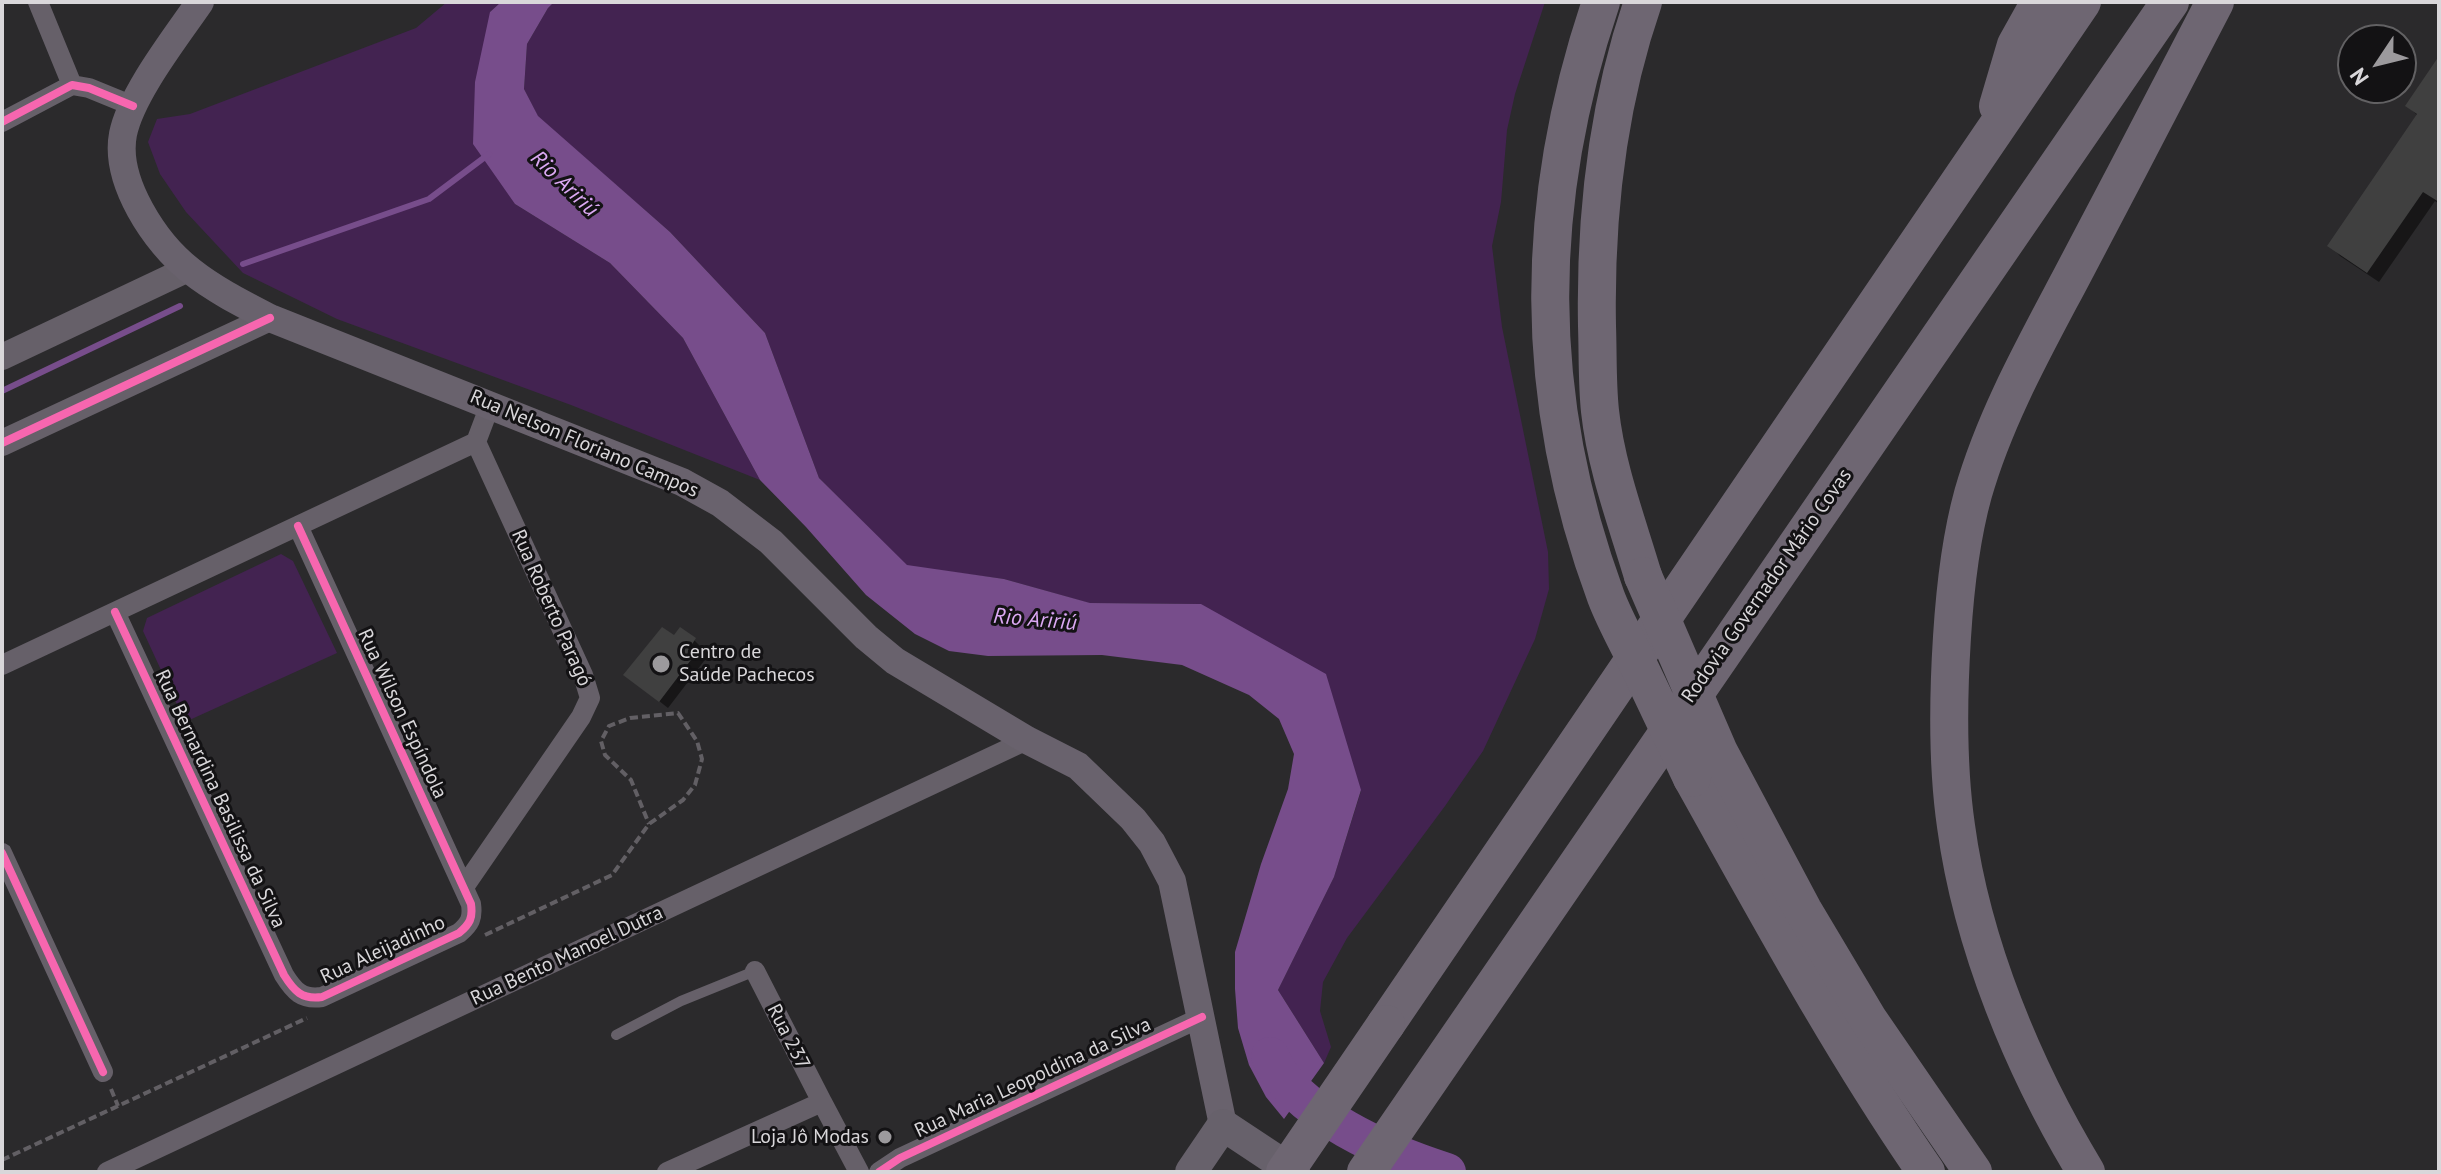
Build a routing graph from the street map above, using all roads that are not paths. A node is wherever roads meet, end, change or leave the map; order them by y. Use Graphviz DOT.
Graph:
graph roads {
  1 [pos="38,2"];
  2 [pos="200,2"];
  3 [pos="1601,2"];
  4 [pos="1643,2"];
  5 [pos="2040,2"];
  6 [pos="2082,2"];
  7 [pos="2170,2"];
  8 [pos="2215,2"];
  9 [pos="72,85"];
  10 [pos="133,106"];
  11 [pos="2,122"];
  12 [pos="1989,140"];
  13 [pos="188,269"];
  14 [pos="270,318"];
  15 [pos="2,357"];
  16 [pos="490,405"];
  17 [pos="476,442"];
  18 [pos="2,443"];
  19 [pos="298,526"];
  20 [pos="115,612"];
  21 [pos="2,665"];
  22 [pos="1027,740"];
  23 [pos="2,853"];
  24 [pos="464,887"];
  25 [pos="472,916"];
  26 [pos="755,971"];
  27 [pos="300,996"];
  28 [pos="1202,1017"];
  29 [pos="616,1035"];
  30 [pos="103,1072"];
  31 [pos="822,1102"];
  32 [pos="1223,1125"];
  33 [pos="107,1172"];
  34 [pos="667,1172"];
  35 [pos="859,1172"];
  36 [pos="879,1172"];
  37 [pos="1191,1172"];
  38 [pos="1285,1172"];
  39 [pos="1294,1172"];
  40 [pos="1366,1172"];
  41 [pos="1926,1172"];
  42 [pos="1973,1172"];
  43 [pos="2086,1172"];
  1 -- 9 [label="street"];
  2 -- 10 [label="main road, Rua Nelson Floriano Campos"];
  3 -- 41 [label="highway, bridge"];
  4 -- 42 [label="highway, bridge"];
  5 -- 12 [label="highway"];
  6 -- 12 [label="highway"];
  7 -- 40 [label="highway, Rodovia Governador Mário Covas"];
  8 -- 43 [label="highway"];
  9 -- 10 [label="street"];
  9 -- 11 [label="street"];
  10 -- 13 [label="main road, Rua Nelson Floriano Campos"];
  12 -- 38 [label="highway, bridge"];
  13 -- 14 [label="main road, Rua Nelson Floriano Campos"];
  13 -- 15 [label="street"];
  14 -- 16 [label="main road, Rua Nelson Floriano Campos"];
  14 -- 18 [label="street"];
  16 -- 17 [label="street"];
  16 -- 22 [label="main road, Rua Nelson Floriano Campos"];
  17 -- 19 [label="street"];
  17 -- 24 [label="street, Rua Roberto Paragó"];
  19 -- 20 [label="street"];
  19 -- 24 [label="street, Rua Wilson Espíndola"];
  20 -- 21 [label="street"];
  20 -- 27 [label="street, Rua Bernardina Basilissa da Silva"];
  22 -- 28 [label="main road, Rua Nelson Floriano Campos"];
  22 -- 33 [label="street, Rua Bento Manoel Dutra"];
  23 -- 30 [label="street"];
  24 -- 25 [label="street, Rua Wilson Espíndola"];
  25 -- 27 [label="street, Rua Aleijadinho"];
  26 -- 29 [label="lane"];
  26 -- 31 [label="street, Rua 237"];
  28 -- 32 [label="main road, Rua Nelson Floriano Campos"];
  28 -- 36 [label="street, Rua Maria Leopoldina da Silva"];
  31 -- 34 [label="street"];
  31 -- 35 [label="street"];
  32 -- 37 [label="main road"];
  32 -- 39 [label="main road"];
}
